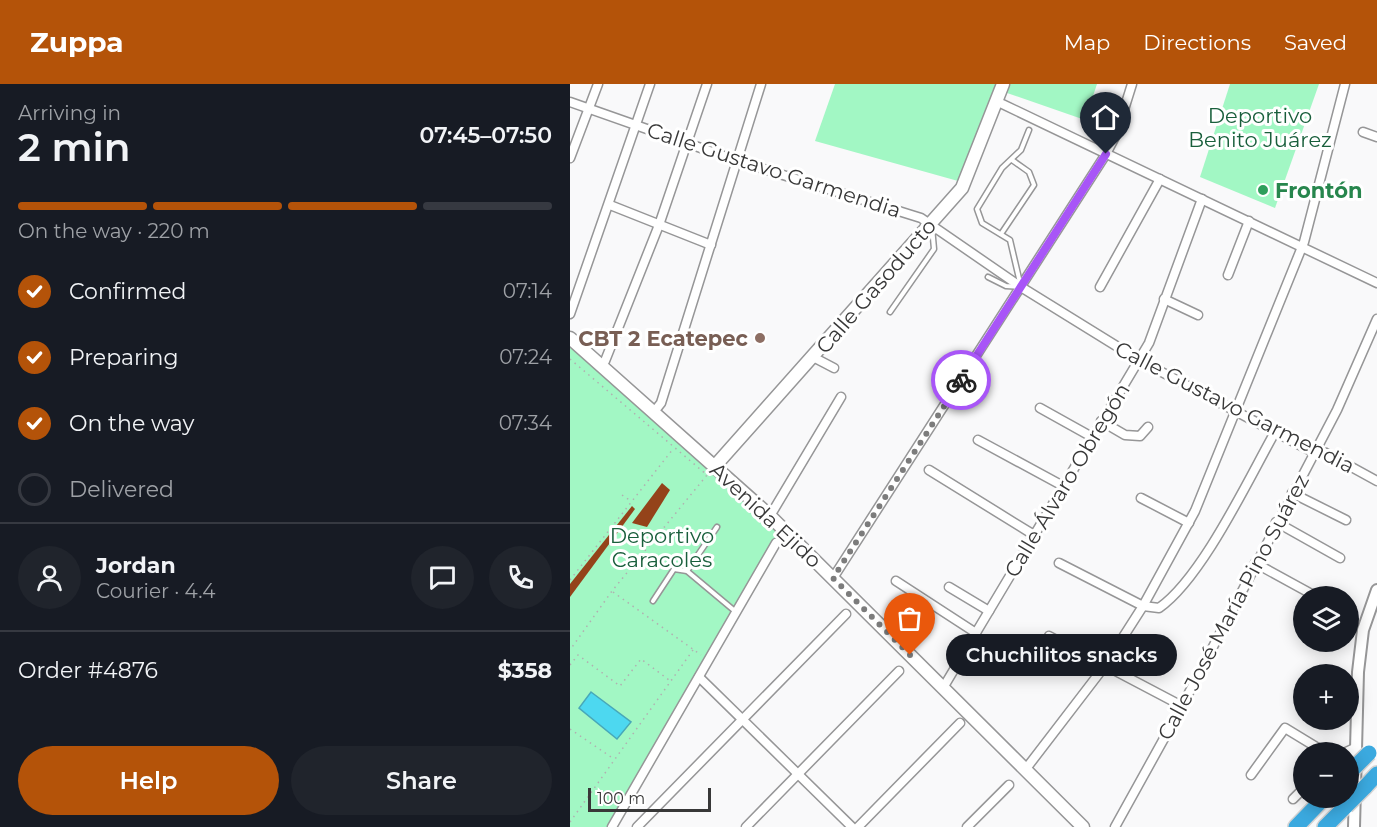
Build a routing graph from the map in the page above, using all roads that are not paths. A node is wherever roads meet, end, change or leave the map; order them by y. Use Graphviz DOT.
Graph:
graph roads {
  1 [pos="598,84"];
  2 [pos="651,84"];
  3 [pos="707,84"];
  4 [pos="761,84"];
  5 [pos="1003,84"];
  6 [pos="1132,84"];
  7 [pos="1345,84"];
  8 [pos="996,101"];
  9 [pos="570,102"];
  10 [pos="589,109"];
  11 [pos="636,125"];
  12 [pos="1029,130"];
  13 [pos="1363,132"];
  14 [pos="1376,134"];
  15 [pos="686,142"];
  16 [pos="1106,154"];
  17 [pos="570,158"];
  18 [pos="735,160"];
  19 [pos="1012,160"];
  20 [pos="1160,179"];
  21 [pos="1202,199"];
  22 [pos="610,205"];
  23 [pos="1249,221"];
  24 [pos="931,224"];
  25 [pos="659,225"];
  26 [pos="1001,234"];
  27 [pos="711,245"];
  28 [pos="1302,246"];
  29 [pos="1228,276"];
  30 [pos="988,277"];
  31 [pos="1377,284"];
  32 [pos="1022,287"];
  33 [pos="1100,287"];
  34 [pos="1164,299"];
  35 [pos="890,312"];
  36 [pos="570,314"];
  37 [pos="1198,315"];
  38 [pos="1377,319"];
  39 [pos="570,338"];
  40 [pos="813,357"];
  41 [pos="1138,360"];
  42 [pos="600,366"];
  43 [pos="834,368"];
  44 [pos="841,397"];
  45 [pos="1040,408"];
  46 [pos="1236,411"];
  47 [pos="653,413"];
  48 [pos="1101,421"];
  49 [pos="1148,427"];
  50 [pos="1275,432"];
  51 [pos="1092,437"];
  52 [pos="978,440"];
  53 [pos="1315,451"];
  54 [pos="715,466"];
  55 [pos="929,470"];
  56 [pos="1377,481"];
  57 [pos="1063,486"];
  58 [pos="1292,493"];
  59 [pos="1141,498"];
  60 [pos="770,516"];
  61 [pos="1346,520"];
  62 [pos="1276,522"];
  63 [pos="1189,523"];
  64 [pos="717,527"];
  65 [pos="1034,535"];
  66 [pos="776,543"];
  67 [pos="1340,558"];
  68 [pos="1059,562"];
  69 [pos="1255,563"];
  70 [pos="687,571"];
  71 [pos="833,578"];
  72 [pos="896,581"];
  73 [pos="1297,586"];
  74 [pos="949,587"];
  75 [pos="1377,590"];
  76 [pos="653,601"];
  77 [pos="1375,602"];
  78 [pos="1143,606"];
  79 [pos="988,611"];
  80 [pos="736,612"];
  81 [pos="846,614"];
  82 [pos="976,633"];
  83 [pos="1049,636"];
  84 [pos="1104,667"];
  85 [pos="899,671"];
  86 [pos="699,677"];
  87 [pos="943,688"];
  88 [pos="1182,706"];
  89 [pos="742,719"];
  90 [pos="960,723"];
  91 [pos="1308,742"];
  92 [pos="1368,749"];
  93 [pos="1024,770"];
  94 [pos="800,774"];
  95 [pos="1377,774"];
  96 [pos="1251,775"];
  97 [pos="1009,785"];
  98 [pos="1314,808"];
  99 [pos="615,826"];
  100 [pos="637,827"];
  101 [pos="746,827"];
  102 [pos="852,827"];
  103 [pos="858,827"];
  104 [pos="967,827"];
  105 [pos="1083,827"];
  106 [pos="1115,827"];
  107 [pos="1296,827"];
  108 [pos="1325,827"];
  109 [pos="1354,827"];
  1 -- 10 [label="street"];
  2 -- 11 [label="street"];
  3 -- 15 [label="street"];
  4 -- 18 [label="street"];
  5 -- 8 [label="main road, Calle Gasoducto"];
  6 -- 16 [label="street"];
  7 -- 28 [label="street"];
  8 -- 16 [label="street"];
  8 -- 24 [label="main road, Calle Gasoducto"];
  9 -- 10 [label="street, Calle Gustavo Garmendia"];
  10 -- 11 [label="street, Calle Gustavo Garmendia"];
  10 -- 17 [label="street"];
  11 -- 15 [label="street, Calle Gustavo Garmendia"];
  11 -- 22 [label="street"];
  12 -- 19 [label="lane"];
  13 -- 14 [label="street"];
  15 -- 18 [label="street, Calle Gustavo Garmendia"];
  15 -- 25 [label="street"];
  16 -- 20 [label="street"];
  16 -- 32 [label="street"];
  18 -- 24 [label="street, Calle Gustavo Garmendia"];
  18 -- 27 [label="street"];
  19 -- 26 [label="lane"];
  19 -- 26 [label="lane"];
  20 -- 21 [label="street"];
  20 -- 33 [label="street"];
  21 -- 23 [label="street"];
  21 -- 34 [label="street, Calle Álvaro Obregón"];
  22 -- 25 [label="street"];
  22 -- 36 [label="street"];
  23 -- 28 [label="street"];
  23 -- 29 [label="street"];
  24 -- 32 [label="street, Calle Gustavo Garmendia"];
  24 -- 35 [label="lane"];
  24 -- 40 [label="main road, Calle Gasoducto"];
  25 -- 27 [label="street"];
  25 -- 42 [label="street"];
  26 -- 32 [label="lane"];
  27 -- 47 [label="street"];
  28 -- 31 [label="street"];
  28 -- 46 [label="street"];
  30 -- 32 [label="lane"];
  32 -- 41 [label="street, Calle Gustavo Garmendia"];
  32 -- 71 [label="street"];
  34 -- 37 [label="street"];
  34 -- 41 [label="street, Calle Álvaro Obregón"];
  38 -- 53 [label="street, Calle José María Pino Suárez"];
  39 -- 42 [label="main road, Avenida Ejido"];
  40 -- 43 [label="street"];
  40 -- 54 [label="main road, Calle Gasoducto"];
  41 -- 46 [label="street, Calle Gustavo Garmendia"];
  41 -- 48 [label="street, Calle Álvaro Obregón"];
  42 -- 47 [label="main road, Avenida Ejido"];
  44 -- 60 [label="street"];
  45 -- 51 [label="street"];
  46 -- 50 [label="street, Calle Gustavo Garmendia"];
  46 -- 63 [label="street"];
  47 -- 54 [label="main road, Avenida Ejido"];
  48 -- 49 [label="street"];
  48 -- 51 [label="street, Calle Álvaro Obregón"];
  50 -- 53 [label="street, Calle Gustavo Garmendia"];
  50 -- 78 [label="street"];
  51 -- 57 [label="street, Calle Álvaro Obregón"];
  52 -- 57 [label="street"];
  53 -- 56 [label="street, Calle Gustavo Garmendia"];
  53 -- 58 [label="street, Calle José María Pino Suárez"];
  54 -- 60 [label="main road, Avenida Ejido"];
  55 -- 65 [label="street"];
  57 -- 65 [label="street, Calle Álvaro Obregón"];
  58 -- 61 [label="street"];
  58 -- 62 [label="street, Calle José María Pino Suárez"];
  59 -- 63 [label="street"];
  60 -- 71 [label="main road, Avenida Ejido"];
  62 -- 67 [label="street"];
  62 -- 69 [label="street, Calle José María Pino Suárez"];
  63 -- 78 [label="street"];
  64 -- 70 [label="lane"];
  65 -- 79 [label="street, Calle Álvaro Obregón"];
  66 -- 80 [label="street"];
  68 -- 78 [label="street"];
  69 -- 73 [label="street"];
  69 -- 88 [label="street, Calle José María Pino Suárez"];
  70 -- 76 [label="lane"];
  70 -- 80 [label="lane"];
  71 -- 87 [label="main road, Avenida Ejido"];
  72 -- 82 [label="street"];
  74 -- 79 [label="street"];
  75 -- 77 [label="street"];
  77 -- 92 [label="street"];
  78 -- 84 [label="street"];
  79 -- 82 [label="street, Calle Álvaro Obregón"];
  80 -- 86 [label="street"];
  81 -- 89 [label="street"];
  82 -- 87 [label="street, Calle Álvaro Obregón"];
  83 -- 84 [label="street"];
  84 -- 88 [label="street"];
  84 -- 93 [label="street"];
  85 -- 94 [label="street"];
  86 -- 89 [label="street"];
  86 -- 99 [label="street"];
  87 -- 93 [label="main road, Avenida Ejido"];
  88 -- 106 [label="street, Calle José María Pino Suárez"];
  89 -- 94 [label="street"];
  89 -- 100 [label="street"];
  90 -- 103 [label="street"];
  91 -- 96 [label="street"];
  92 -- 109 [label="street"];
  93 -- 105 [label="main road, Avenida Ejido"];
  94 -- 101 [label="street"];
  94 -- 102 [label="street"];
  95 -- 108 [label="highway, bridge"];
  97 -- 104 [label="street"];
  98 -- 107 [label="highway"];
}
